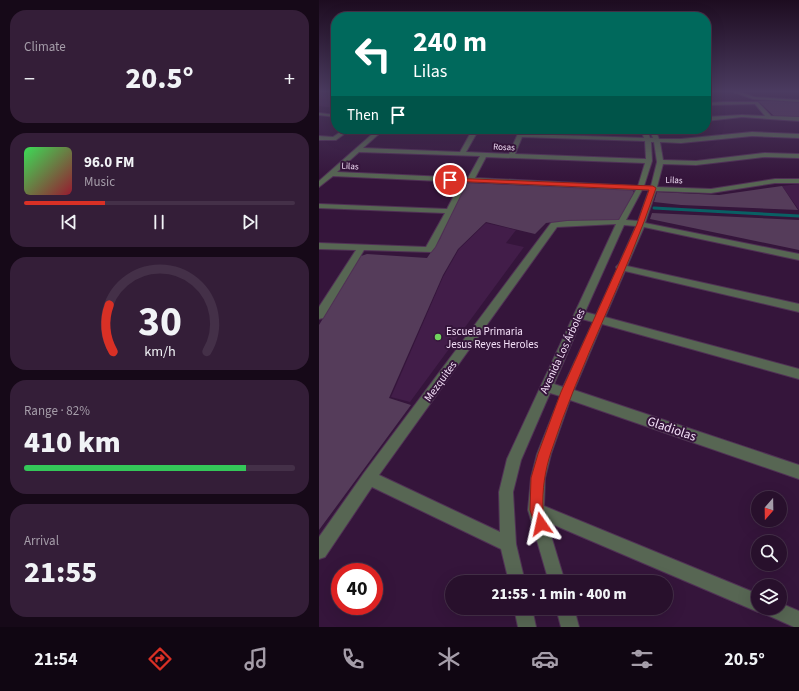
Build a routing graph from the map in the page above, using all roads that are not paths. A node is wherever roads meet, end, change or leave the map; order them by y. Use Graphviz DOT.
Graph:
graph roads {
  1 [pos="341,134"];
  2 [pos="376,134"];
  3 [pos="473,134"];
  4 [pos="520,135"];
  5 [pos="649,136"];
  6 [pos="799,136"];
  7 [pos="319,138"];
  8 [pos="357,150"];
  9 [pos="462,154"];
  10 [pos="484,155"];
  11 [pos="511,156"];
  12 [pos="799,156"];
  13 [pos="655,162"];
  14 [pos="331,174"];
  15 [pos="467,180"];
  16 [pos="799,181"];
  17 [pos="319,185"];
  18 [pos="641,188"];
  19 [pos="653,188"];
  20 [pos="319,206"];
  21 [pos="449,211"];
  22 [pos="621,222"];
  23 [pos="641,224"];
  24 [pos="319,246"];
  25 [pos="361,248"];
  26 [pos="799,257"];
  27 [pos="620,267"];
  28 [pos="799,308"];
  29 [pos="579,314"];
  30 [pos="319,315"];
  31 [pos="599,320"];
  32 [pos="799,374"];
  33 [pos="546,386"];
  34 [pos="567,392"];
  35 [pos="799,472"];
  36 [pos="369,478"];
  37 [pos="537,510"];
  38 [pos="508,544"];
  39 [pos="319,551"];
  40 [pos="515,575"];
  41 [pos="555,575"];
  42 [pos="751,600"];
  43 [pos="524,615"];
  44 [pos="567,615"];
  45 [pos="787,615"];
  46 [pos="799,620"];
  47 [pos="527,627"];
  48 [pos="570,627"];
  1 -- 7 [label="street"];
  2 -- 8 [label="street"];
  3 -- 9 [label="street"];
  4 -- 5 [label="street"];
  4 -- 11 [label="street"];
  5 -- 6 [label="street"];
  5 -- 13 [label="street, Avenida Los Árboles"];
  8 -- 9 [label="street, Rosas"];
  8 -- 14 [label="street"];
  9 -- 10 [label="street, Rosas"];
  10 -- 11 [label="street, Rosas"];
  10 -- 15 [label="street"];
  11 -- 13 [label="street, Rosas"];
  12 -- 13 [label="street, Rosas"];
  13 -- 18 [label="street, Avenida Los Árboles"];
  13 -- 19 [label="street, Avenida Los Árboles"];
  14 -- 15 [label="street, Lilas"];
  14 -- 17 [label="street"];
  15 -- 18 [label="street, Lilas"];
  15 -- 21 [label="street"];
  16 -- 19 [label="street, Lilas"];
  18 -- 19 [label="street, Lilas"];
  18 -- 22 [label="street, Avenida Los Árboles"];
  19 -- 23 [label="street, Avenida Los Árboles"];
  20 -- 21 [label="street"];
  21 -- 25 [label="street"];
  22 -- 23 [label="street, Mezquites"];
  22 -- 29 [label="street, Avenida Los Árboles"];
  22 -- 36 [label="street, Mezquites"];
  23 -- 26 [label="street, Mezquites"];
  23 -- 27 [label="street, Avenida Los Árboles"];
  24 -- 25 [label="street"];
  25 -- 30 [label="street"];
  27 -- 28 [label="street"];
  27 -- 31 [label="street, Avenida Los Árboles"];
  29 -- 31 [label="street"];
  29 -- 33 [label="street, Avenida Los Árboles"];
  31 -- 32 [label="street"];
  31 -- 34 [label="street, Avenida Los Árboles"];
  33 -- 34 [label="street, Gladiolas"];
  33 -- 38 [label="street, Avenida Los Árboles"];
  34 -- 35 [label="street, Gladiolas"];
  34 -- 37 [label="street, Avenida Los Árboles"];
  36 -- 38 [label="street"];
  36 -- 39 [label="street, Mezquites"];
  37 -- 41 [label="street, Avenida Los Árboles"];
  37 -- 42 [label="street"];
  38 -- 40 [label="street, Avenida Los Árboles"];
  43 -- 47 [label="street"];
  44 -- 48 [label="street"];
  45 -- 46 [label="street"];
}
